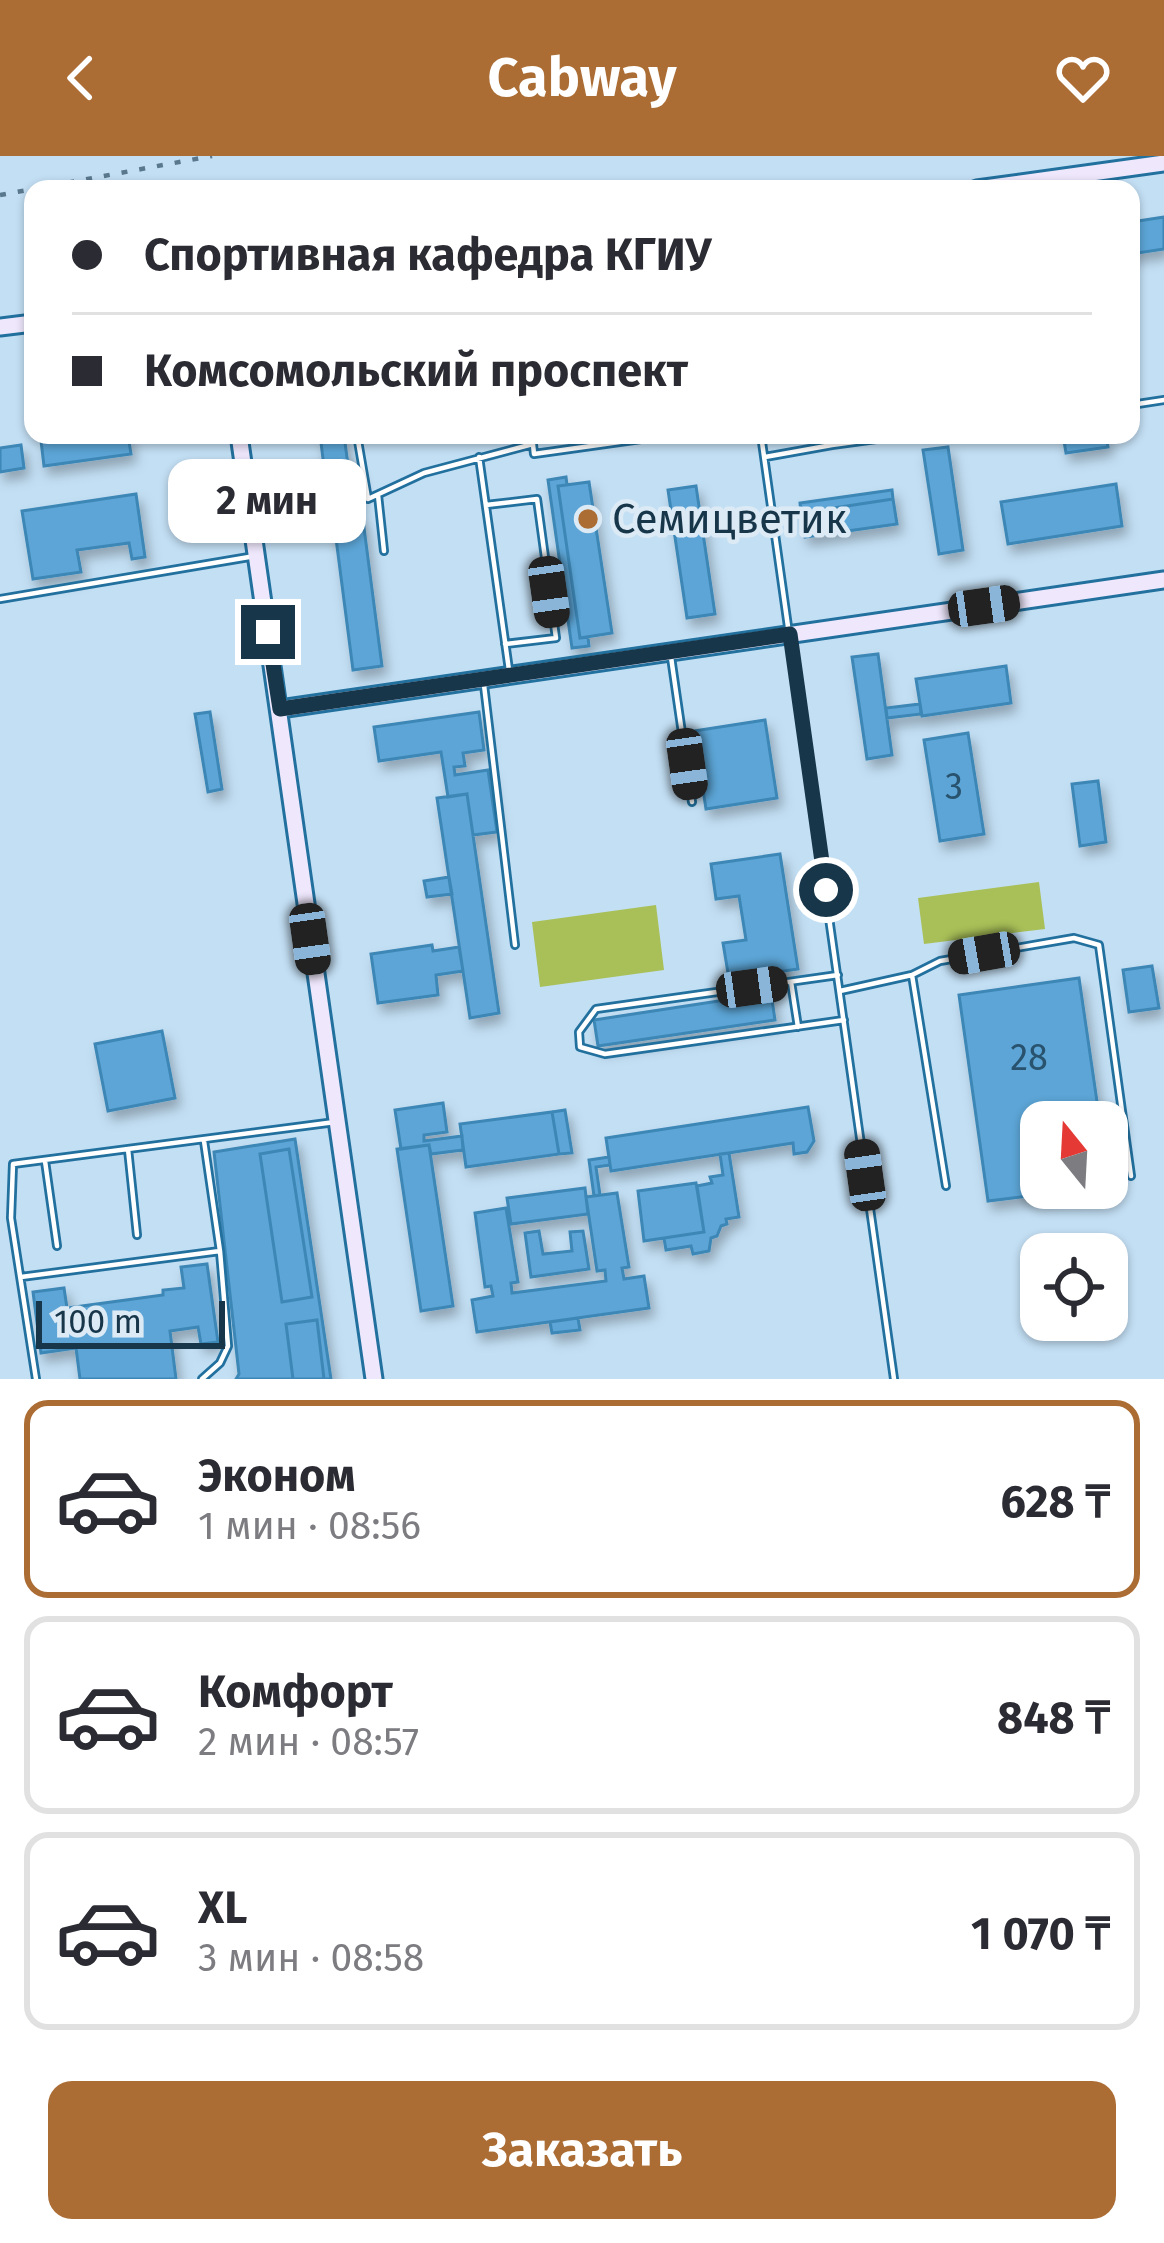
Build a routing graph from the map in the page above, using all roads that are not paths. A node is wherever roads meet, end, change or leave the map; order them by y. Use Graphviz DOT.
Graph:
graph roads {
  1 [pos="1164,163"];
  2 [pos="1041,180"];
  3 [pos="240,444"];
  4 [pos="359,444"];
  5 [pos="533,444"];
  6 [pos="596,444"];
  7 [pos="763,444"];
  8 [pos="839,444"];
  9 [pos="832,445"];
  10 [pos="478,457"];
  11 [pos="765,458"];
  12 [pos="378,495"];
  13 [pos="486,505"];
  14 [pos="384,551"];
  15 [pos="256,556"];
  16 [pos="1164,580"];
  17 [pos="0,599"];
  18 [pos="790,634"];
  19 [pos="505,644"];
  20 [pos="670,652"];
  21 [pos="510,675"];
  22 [pos="483,679"];
  23 [pos="280,709"];
  24 [pos="692,802"];
  25 [pos="515,945"];
  26 [pos="838,975"];
  27 [pos="912,975"];
  28 [pos="791,982"];
  29 [pos="840,991"];
  30 [pos="844,1020"];
  31 [pos="798,1027"];
  32 [pos="335,1122"];
  33 [pos="204,1141"];
  34 [pos="128,1149"];
  35 [pos="45,1161"];
  36 [pos="1131,1176"];
  37 [pos="946,1186"];
  38 [pos="137,1234"];
  39 [pos="57,1246"];
  40 [pos="220,1251"];
  41 [pos="21,1277"];
  42 [pos="36,1379"];
  43 [pos="202,1379"];
  44 [pos="374,1379"];
  45 [pos="894,1379"];
  1 -- 2 [label="street"];
  3 -- 15 [label="street"];
  4 -- 12 [label="lane"];
  5 -- 6 [label="lane"];
  5 -- 10 [label="lane"];
  7 -- 11 [label="lane"];
  8 -- 9 [label="lane"];
  9 -- 11 [label="lane"];
  10 -- 12 [label="lane"];
  10 -- 13 [label="lane"];
  11 -- 18 [label="lane"];
  12 -- 14 [label="lane"];
  13 -- 19 [label="lane"];
  13 -- 19 [label="lane"];
  15 -- 17 [label="lane"];
  15 -- 23 [label="street"];
  16 -- 18 [label="street"];
  18 -- 20 [label="street"];
  18 -- 26 [label="lane"];
  19 -- 21 [label="lane"];
  20 -- 21 [label="street"];
  20 -- 24 [label="lane"];
  21 -- 22 [label="street"];
  22 -- 23 [label="street"];
  22 -- 25 [label="lane"];
  23 -- 32 [label="street"];
  26 -- 28 [label="lane"];
  26 -- 29 [label="lane"];
  27 -- 29 [label="lane"];
  27 -- 36 [label="lane"];
  27 -- 37 [label="lane"];
  28 -- 31 [label="lane"];
  28 -- 31 [label="lane"];
  29 -- 30 [label="lane"];
  30 -- 31 [label="lane"];
  30 -- 45 [label="lane"];
  32 -- 33 [label="lane"];
  32 -- 44 [label="street"];
  33 -- 34 [label="lane"];
  33 -- 40 [label="lane"];
  34 -- 35 [label="lane"];
  34 -- 38 [label="lane"];
  35 -- 39 [label="lane"];
  35 -- 41 [label="lane"];
  40 -- 41 [label="lane"];
  40 -- 43 [label="lane"];
  41 -- 42 [label="lane"];
}
